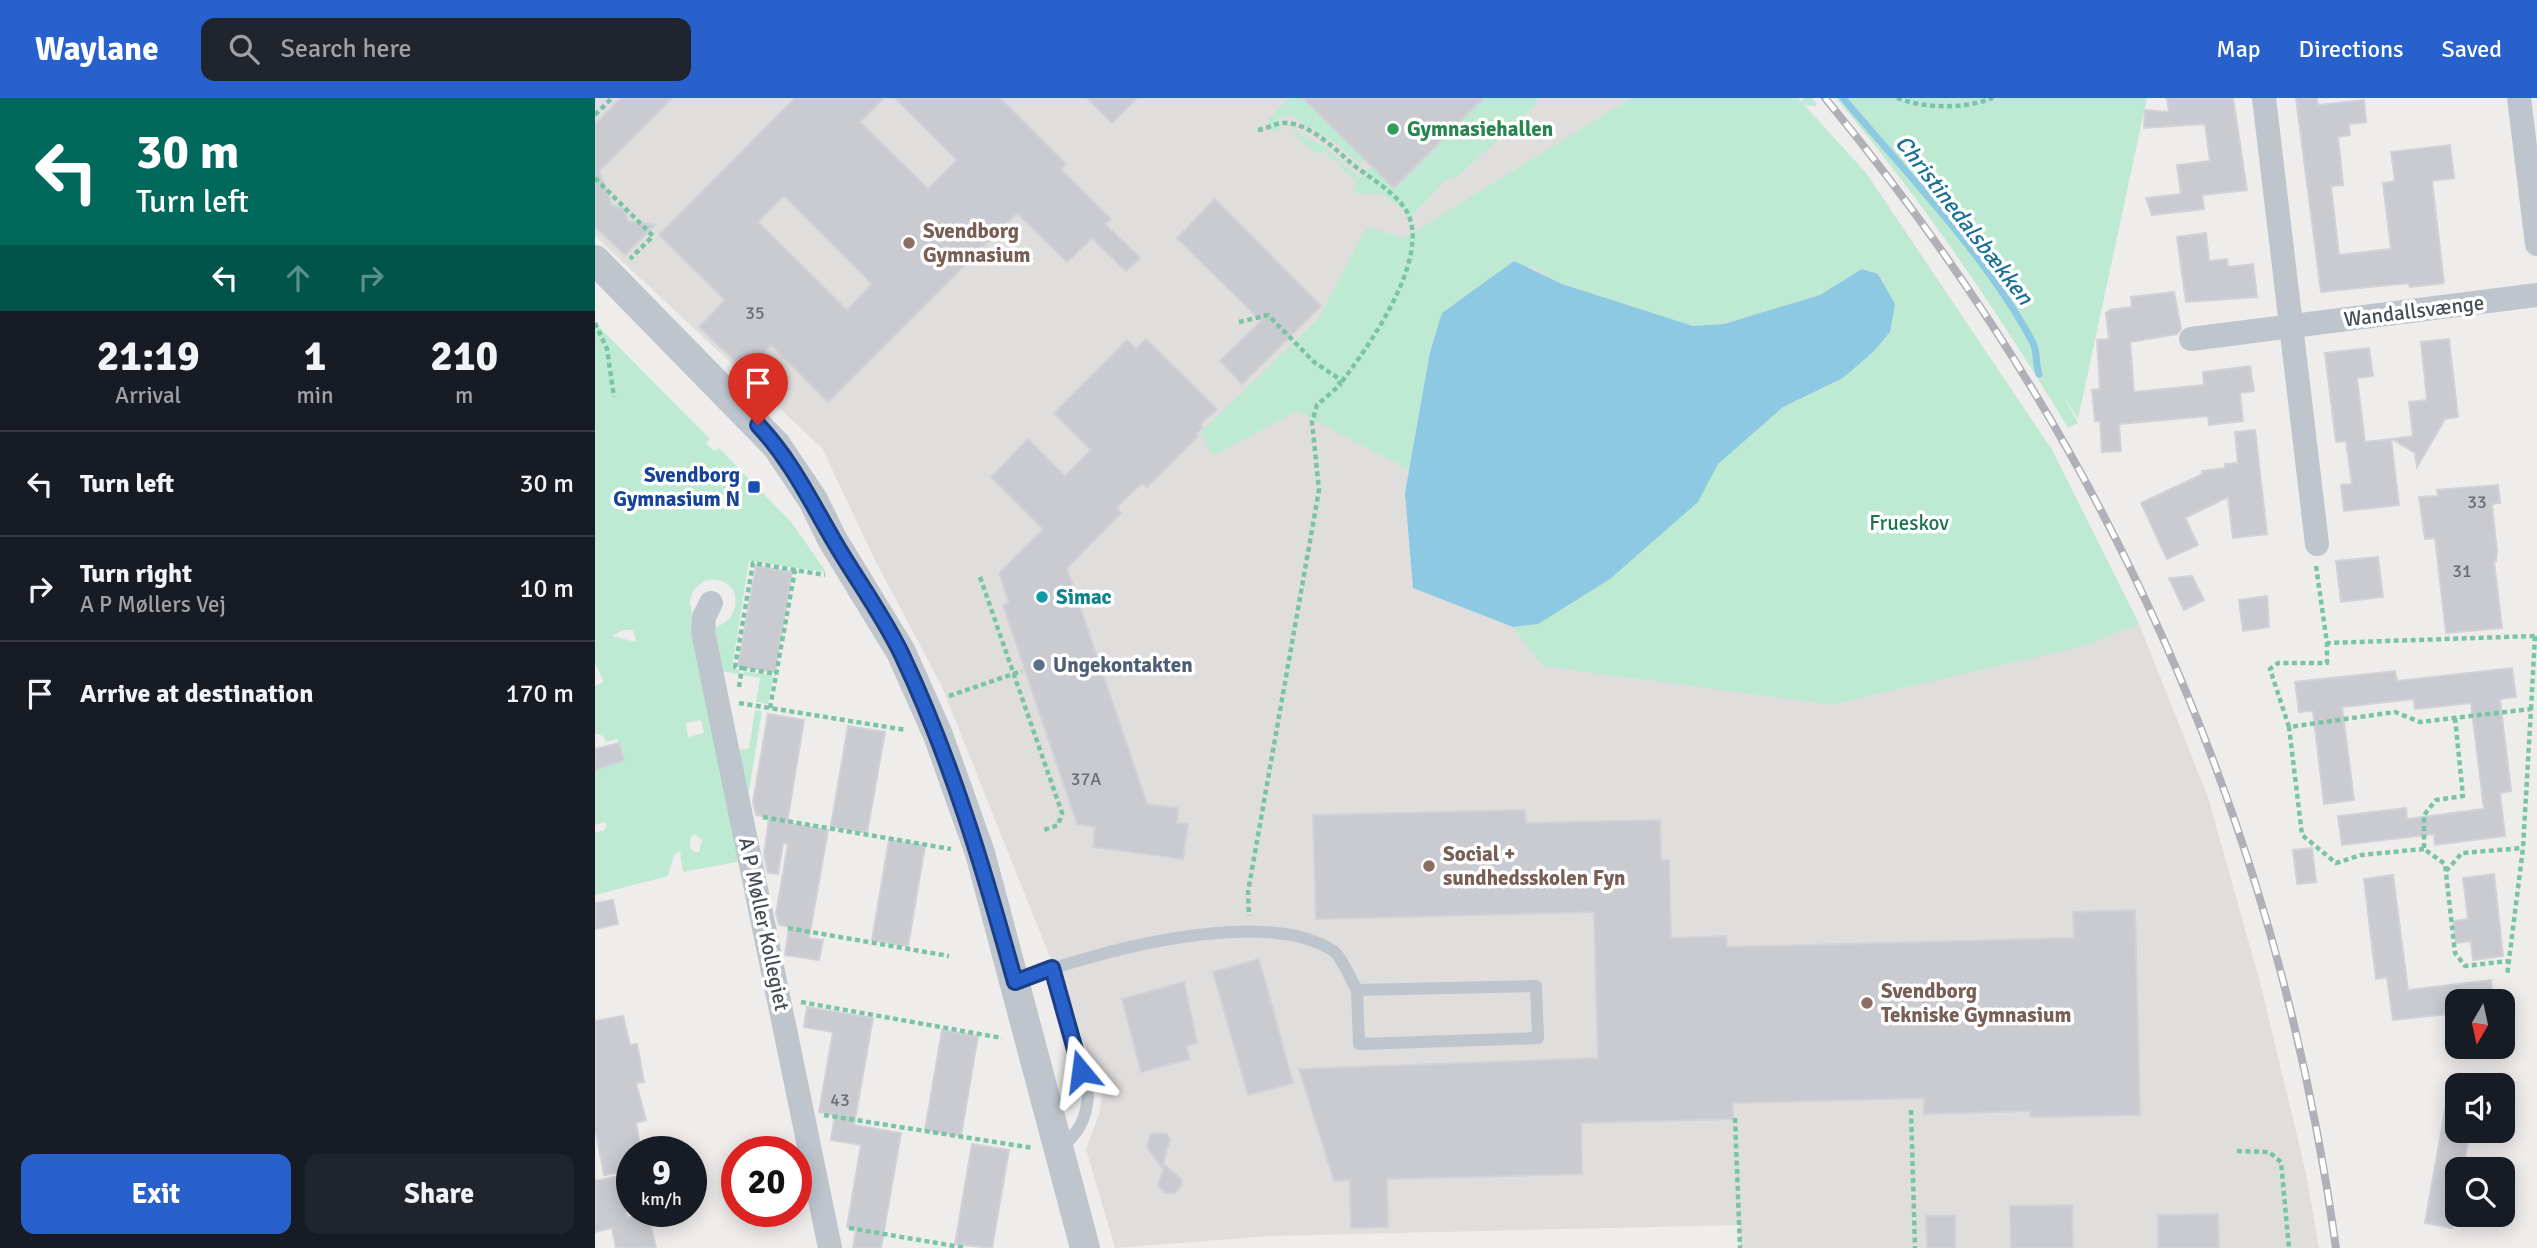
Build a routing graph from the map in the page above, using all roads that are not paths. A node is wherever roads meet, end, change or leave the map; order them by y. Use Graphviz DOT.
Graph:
graph roads {
  1 [pos="2264,98"];
  2 [pos="2519,98"];
  3 [pos="2537,244"];
  4 [pos="609,263"];
  5 [pos="595,286"];
  6 [pos="2537,295"];
  7 [pos="2291,328"];
  8 [pos="2191,339"];
  9 [pos="832,539"];
  10 [pos="2317,544"];
  11 [pos="711,603"];
  12 [pos="1052,968"];
  13 [pos="1015,982"];
  14 [pos="1357,990"];
  15 [pos="1058,1152"];
  16 [pos="829,1248"];
  17 [pos="1085,1248"];
  1 -- 7 [label="street"];
  2 -- 3 [label="street"];
  4 -- 9 [label="street"];
  5 -- 9 [label="street"];
  6 -- 7 [label="street, Wandallsvænge"];
  7 -- 8 [label="street, Wandallsvænge"];
  7 -- 10 [label="street"];
  9 -- 13 [label="street"];
  11 -- 16 [label="street, A P Møller Kollegiet"];
  12 -- 13 [label="lane"];
  12 -- 14 [label="lane"];
  12 -- 15 [label="lane"];
  13 -- 15 [label="street"];
  14 -- 14 [label="lane"];
  15 -- 17 [label="street"];
}
